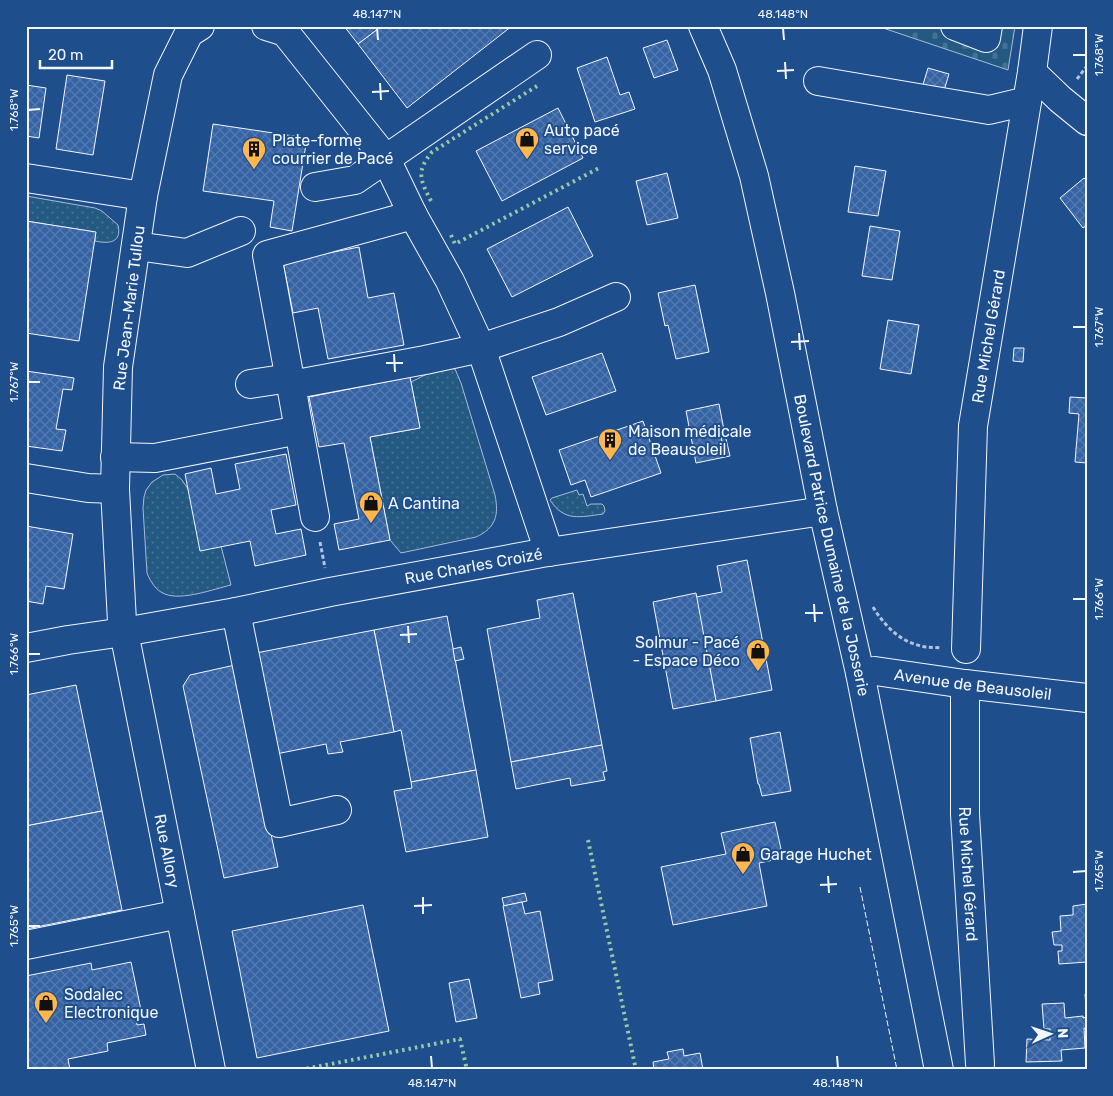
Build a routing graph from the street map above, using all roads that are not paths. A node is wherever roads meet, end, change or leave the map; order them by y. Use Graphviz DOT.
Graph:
graph roads {
  1 [pos="200,26"];
  2 [pos="266,26"];
  3 [pos="703,26"];
  4 [pos="955,26"];
  5 [pos="988,26"];
  6 [pos="1038,26"];
  7 [pos="537,55"];
  8 [pos="1032,72"];
  9 [pos="818,81"];
  10 [pos="1027,101"];
  11 [pos="1087,121"];
  12 [pos="386,158"];
  13 [pos="26,178"];
  14 [pos="315,187"];
  15 [pos="143,196"];
  16 [pos="413,215"];
  17 [pos="241,231"];
  18 [pos="136,246"];
  19 [pos="616,298"];
  20 [pos="481,348"];
  21 [pos="291,382"];
  22 [pos="250,384"];
  23 [pos="299,430"];
  24 [pos="115,457"];
  25 [pos="26,478"];
  26 [pos="114,489"];
  27 [pos="823,510"];
  28 [pos="315,517"];
  29 [pos="549,552"];
  30 [pos="236,612"];
  31 [pos="124,632"];
  32 [pos="26,648"];
  33 [pos="966,649"];
  34 [pos="860,674"];
  35 [pos="965,684"];
  36 [pos="1087,698"];
  37 [pos="338,810"];
  38 [pos="180,914"];
  39 [pos="26,945"];
  40 [pos="980,1064"];
  41 [pos="211,1070"];
  42 [pos="939,1070"];
  1 -- 15 [label="street, Rue Jean-Marie Tullou"];
  2 -- 12 [label="street"];
  3 -- 27 [label="street, Boulevard Patrice Dumaine de la Josserie"];
  4 -- 5 [label="street"];
  6 -- 8 [label="street, Rue Michel Gérard"];
  7 -- 12 [label="street"];
  8 -- 10 [label="street, Rue Michel Gérard"];
  8 -- 11 [label="street"];
  9 -- 10 [label="street"];
  10 -- 33 [label="street, Rue Michel Gérard"];
  12 -- 14 [label="street"];
  12 -- 16 [label="street"];
  13 -- 15 [label="street"];
  15 -- 18 [label="street, Rue Jean-Marie Tullou"];
  16 -- 20 [label="street"];
  16 -- 21 [label="street"];
  17 -- 18 [label="street"];
  18 -- 24 [label="street, Rue Jean-Marie Tullou"];
  19 -- 20 [label="street"];
  20 -- 21 [label="street"];
  20 -- 29 [label="street"];
  21 -- 22 [label="street"];
  21 -- 23 [label="street"];
  23 -- 24 [label="street"];
  23 -- 28 [label="street"];
  24 -- 26 [label="street, Rue Jean-Marie Tullou"];
  25 -- 26 [label="street"];
  26 -- 31 [label="street, Rue Jean-Marie Tullou"];
  27 -- 29 [label="street, Rue Charles Croizé"];
  27 -- 34 [label="street, Boulevard Patrice Dumaine de la Josserie"];
  29 -- 30 [label="street, Rue Charles Croizé"];
  30 -- 31 [label="street, Rue Charles Croizé"];
  30 -- 37 [label="street"];
  31 -- 32 [label="street, Rue Charles Croizé"];
  31 -- 38 [label="street, Rue Allory"];
  34 -- 35 [label="street, Avenue de Beausoleil"];
  34 -- 42 [label="street, Boulevard Patrice Dumaine de la Josserie"];
  35 -- 36 [label="street, Avenue de Beausoleil"];
  35 -- 40 [label="street, Rue Michel Gérard"];
  38 -- 39 [label="street"];
  38 -- 41 [label="street, Rue Allory"];
}
